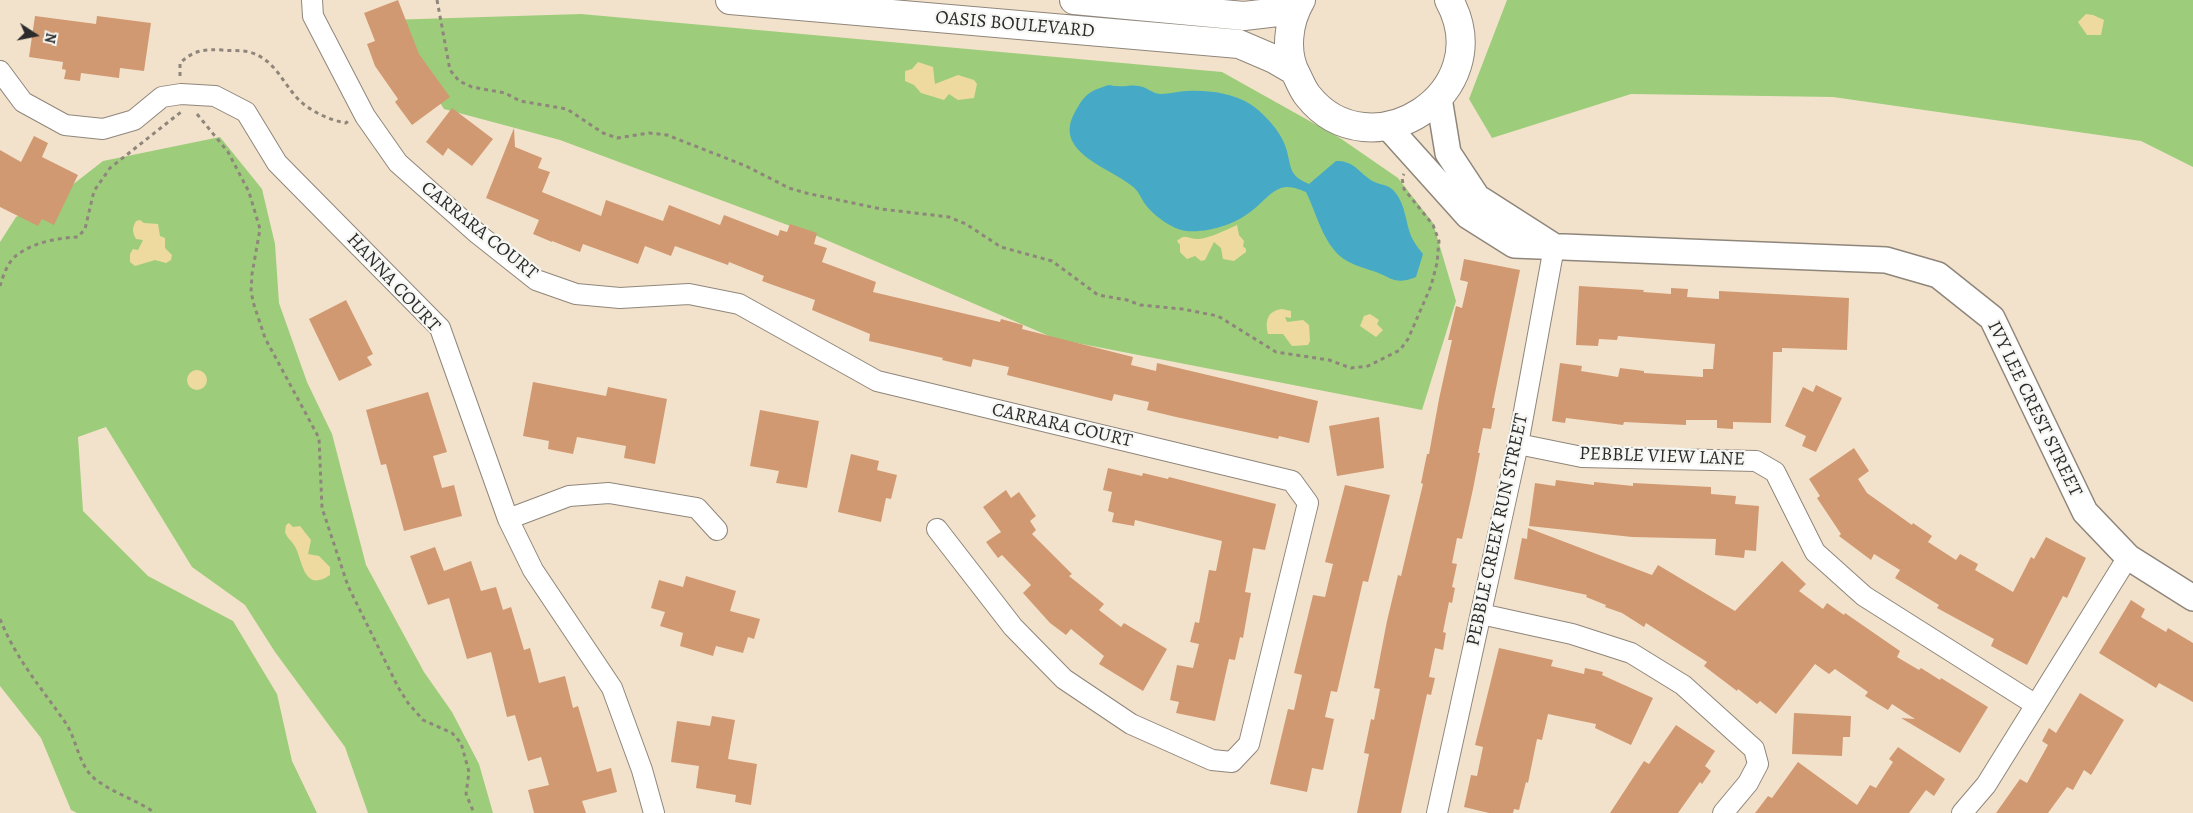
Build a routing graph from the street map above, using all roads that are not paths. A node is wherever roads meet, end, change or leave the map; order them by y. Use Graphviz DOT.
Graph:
graph roads {
  1 [pos="312,0"];
  2 [pos="730,0"];
  3 [pos="1074,0"];
  4 [pos="1448,0"];
  5 [pos="1470,0"];
  6 [pos="1115,2"];
  7 [pos="1298,5"];
  8 [pos="1460,42"];
  9 [pos="1294,70"];
  10 [pos="0,71"];
  11 [pos="1439,98"];
  12 [pos="1388,127"];
  13 [pos="1554,247"];
  14 [pos="1518,444"];
  15 [pos="508,519"];
  16 [pos="718,530"];
  17 [pos="937,530"];
  18 [pos="2128,558"];
  19 [pos="2193,598"];
  20 [pos="1481,614"];
  21 [pos="2036,705"];
  22 [pos="654,813"];
  23 [pos="1437,813"];
  24 [pos="1723,813"];
  25 [pos="1962,813"];
  1 -- 17 [label="street, CARRARA COURT"];
  2 -- 9 [label="main road, OASIS BOULEVARD"];
  3 -- 6 [label="main road, OASIS BOULEVARD"];
  4 -- 8 [label="main road, OASIS BOULEVARD"];
  5 -- 8 [label="main road, OASIS BOULEVARD"];
  6 -- 7 [label="main road, OASIS BOULEVARD"];
  7 -- 9 [label="main road, OASIS BOULEVARD"];
  8 -- 11 [label="main road, OASIS BOULEVARD"];
  9 -- 12 [label="main road, OASIS BOULEVARD"];
  10 -- 15 [label="street, HANNA COURT"];
  11 -- 12 [label="main road, OASIS BOULEVARD"];
  11 -- 13 [label="street"];
  12 -- 13 [label="street, IVY LEE CREST STREET"];
  13 -- 14 [label="street, PEBBLE CREEK RUN STREET"];
  13 -- 18 [label="street, IVY LEE CREST STREET"];
  14 -- 20 [label="street, PEBBLE CREEK RUN STREET"];
  14 -- 21 [label="street, PEBBLE VIEW LANE"];
  15 -- 16 [label="street"];
  15 -- 22 [label="street, HANNA COURT"];
  18 -- 19 [label="street, IVY LEE CREST STREET"];
  18 -- 21 [label="street"];
  20 -- 23 [label="street, PEBBLE CREEK RUN STREET"];
  20 -- 24 [label="street"];
  21 -- 25 [label="street"];
}
